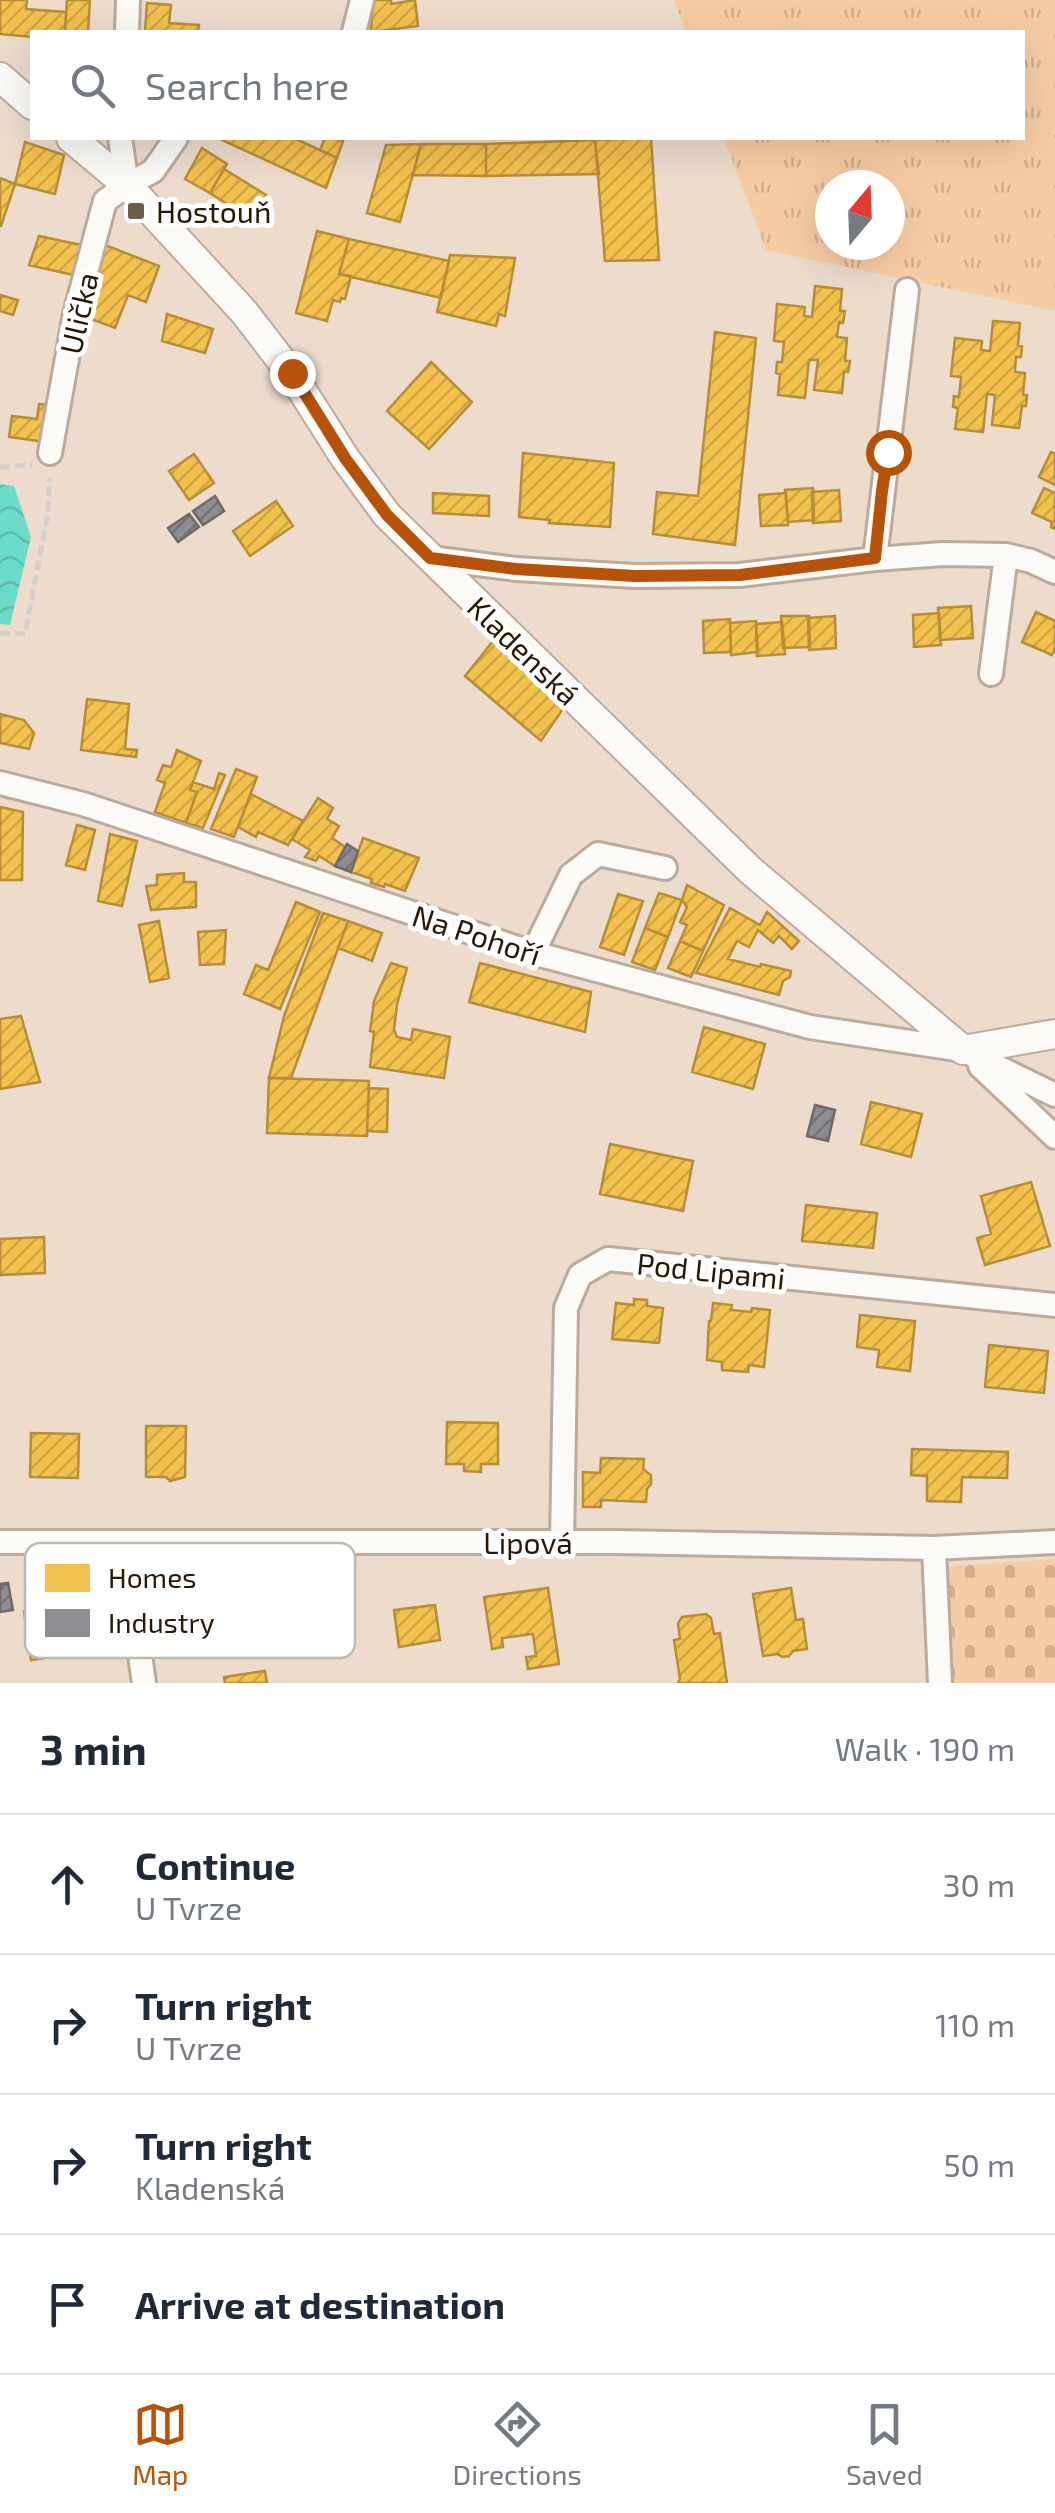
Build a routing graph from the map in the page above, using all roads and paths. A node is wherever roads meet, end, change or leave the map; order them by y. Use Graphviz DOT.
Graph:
graph roads {
  1 [pos="128,0"];
  2 [pos="362,0"];
  3 [pos="127,30"];
  4 [pos="354,30"];
  5 [pos="0,77"];
  6 [pos="30,103"];
  7 [pos="73,140"];
  8 [pos="120,140"];
  9 [pos="175,140"];
  10 [pos="127,184"];
  11 [pos="907,290"];
  12 [pos="50,458"];
  13 [pos="0,466"];
  14 [pos="1006,555"];
  15 [pos="430,558"];
  16 [pos="875,558"];
  17 [pos="1055,572"];
  18 [pos="0,633"];
  19 [pos="991,674"];
  20 [pos="0,783"];
  21 [pos="665,868"];
  22 [pos="533,953"];
  23 [pos="1055,1034"];
  24 [pos="963,1050"];
  25 [pos="1055,1095"];
  26 [pos="1055,1137"];
  27 [pos="1055,1306"];
  28 [pos="0,1542"];
  29 [pos="562,1542"];
  30 [pos="1055,1542"];
  31 [pos="124,1543"];
  32 [pos="934,1548"];
  33 [pos="140,1658"];
  34 [pos="144,1683"];
  35 [pos="940,1683"];
  1 -- 3 [label="street"];
  2 -- 4 [label="street"];
  5 -- 6 [label="street"];
  7 -- 10 [label="street, Kladenská"];
  8 -- 10 [label="street"];
  9 -- 10 [label="street, Ulička"];
  10 -- 12 [label="street, Ulička"];
  10 -- 15 [label="street, Kladenská"];
  11 -- 16 [label="street"];
  12 -- 13 [label="path"];
  12 -- 18 [label="path"];
  14 -- 16 [label="street"];
  14 -- 17 [label="street"];
  14 -- 19 [label="street"];
  15 -- 16 [label="street"];
  15 -- 24 [label="street, Kladenská"];
  20 -- 22 [label="street, Na Pohoří"];
  21 -- 22 [label="street"];
  22 -- 24 [label="street, Na Pohoří"];
  23 -- 24 [label="street"];
  24 -- 25 [label="street, Na Pohoří"];
  24 -- 26 [label="street"];
  27 -- 29 [label="street, Pod Lipami"];
  28 -- 31 [label="street, Lipová"];
  29 -- 31 [label="street, Lipová"];
  29 -- 32 [label="street, Lipová"];
  30 -- 32 [label="street, Lipová"];
  32 -- 35 [label="street"];
  33 -- 34 [label="street"];
}
